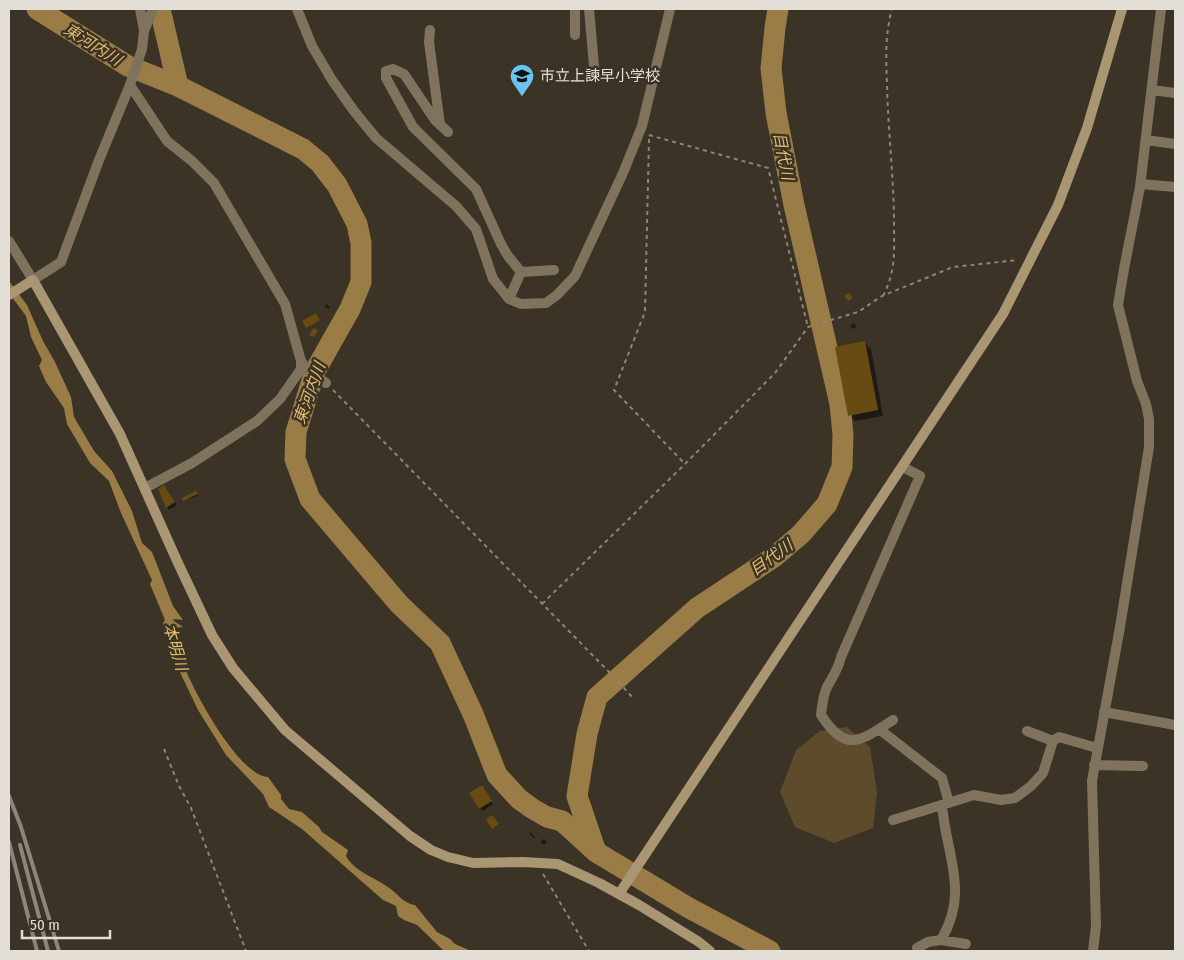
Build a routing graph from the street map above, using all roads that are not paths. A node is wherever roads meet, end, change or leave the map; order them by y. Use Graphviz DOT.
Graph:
graph roads {
  1 [pos="140,9"];
  2 [pos="153,9"];
  3 [pos="297,9"];
  4 [pos="575,9"];
  5 [pos="589,9"];
  6 [pos="670,9"];
  7 [pos="1122,9"];
  8 [pos="1161,9"];
  9 [pos="430,30"];
  10 [pos="144,31"];
  11 [pos="575,35"];
  12 [pos="594,66"];
  13 [pos="131,81"];
  14 [pos="1152,90"];
  15 [pos="1175,93"];
  16 [pos="440,125"];
  17 [pos="448,132"];
  18 [pos="1146,140"];
  19 [pos="1175,144"];
  20 [pos="1141,184"];
  21 [pos="1175,187"];
  22 [pos="9,241"];
  23 [pos="554,270"];
  24 [pos="520,272"];
  25 [pos="33,280"];
  26 [pos="9,295"];
  27 [pos="509,298"];
  28 [pos="301,361"];
  29 [pos="326,383"];
  30 [pos="903,467"];
  31 [pos="145,488"];
  32 [pos="1104,712"];
  33 [pos="893,720"];
  34 [pos="1175,725"];
  35 [pos="879,729"];
  36 [pos="1027,731"];
  37 [pos="1053,741"];
  38 [pos="1097,748"];
  39 [pos="1094,765"];
  40 [pos="1143,766"];
  41 [pos="946,804"];
  42 [pos="893,820"];
  43 [pos="621,891"];
  44 [pos="942,940"];
  45 [pos="966,944"];
  46 [pos="917,948"];
  47 [pos="710,951"];
  48 [pos="1093,951"];
  1 -- 10 [label="street"];
  2 -- 10 [label="street"];
  3 -- 27 [label="street"];
  4 -- 11 [label="street"];
  5 -- 12 [label="street"];
  6 -- 27 [label="street"];
  7 -- 30 [label="street"];
  8 -- 14 [label="street"];
  9 -- 16 [label="street"];
  10 -- 13 [label="street"];
  13 -- 25 [label="street"];
  13 -- 28 [label="street"];
  14 -- 15 [label="street"];
  14 -- 18 [label="street"];
  16 -- 17 [label="street"];
  16 -- 24 [label="street"];
  18 -- 19 [label="street"];
  18 -- 20 [label="street"];
  20 -- 21 [label="street"];
  20 -- 32 [label="street"];
  22 -- 25 [label="street"];
  23 -- 24 [label="street"];
  24 -- 27 [label="street"];
  25 -- 26 [label="street"];
  25 -- 31 [label="street"];
  28 -- 29 [label="street"];
  28 -- 31 [label="street"];
  30 -- 35 [label="street"];
  30 -- 43 [label="street"];
  31 -- 43 [label="street"];
  32 -- 34 [label="street"];
  32 -- 38 [label="street"];
  33 -- 35 [label="street"];
  35 -- 41 [label="street"];
  36 -- 37 [label="street"];
  37 -- 38 [label="street"];
  37 -- 41 [label="street"];
  38 -- 39 [label="street"];
  39 -- 40 [label="street"];
  39 -- 48 [label="street"];
  41 -- 42 [label="street"];
  41 -- 44 [label="street"];
  43 -- 47 [label="street"];
  44 -- 45 [label="street"];
  44 -- 46 [label="street"];
}
